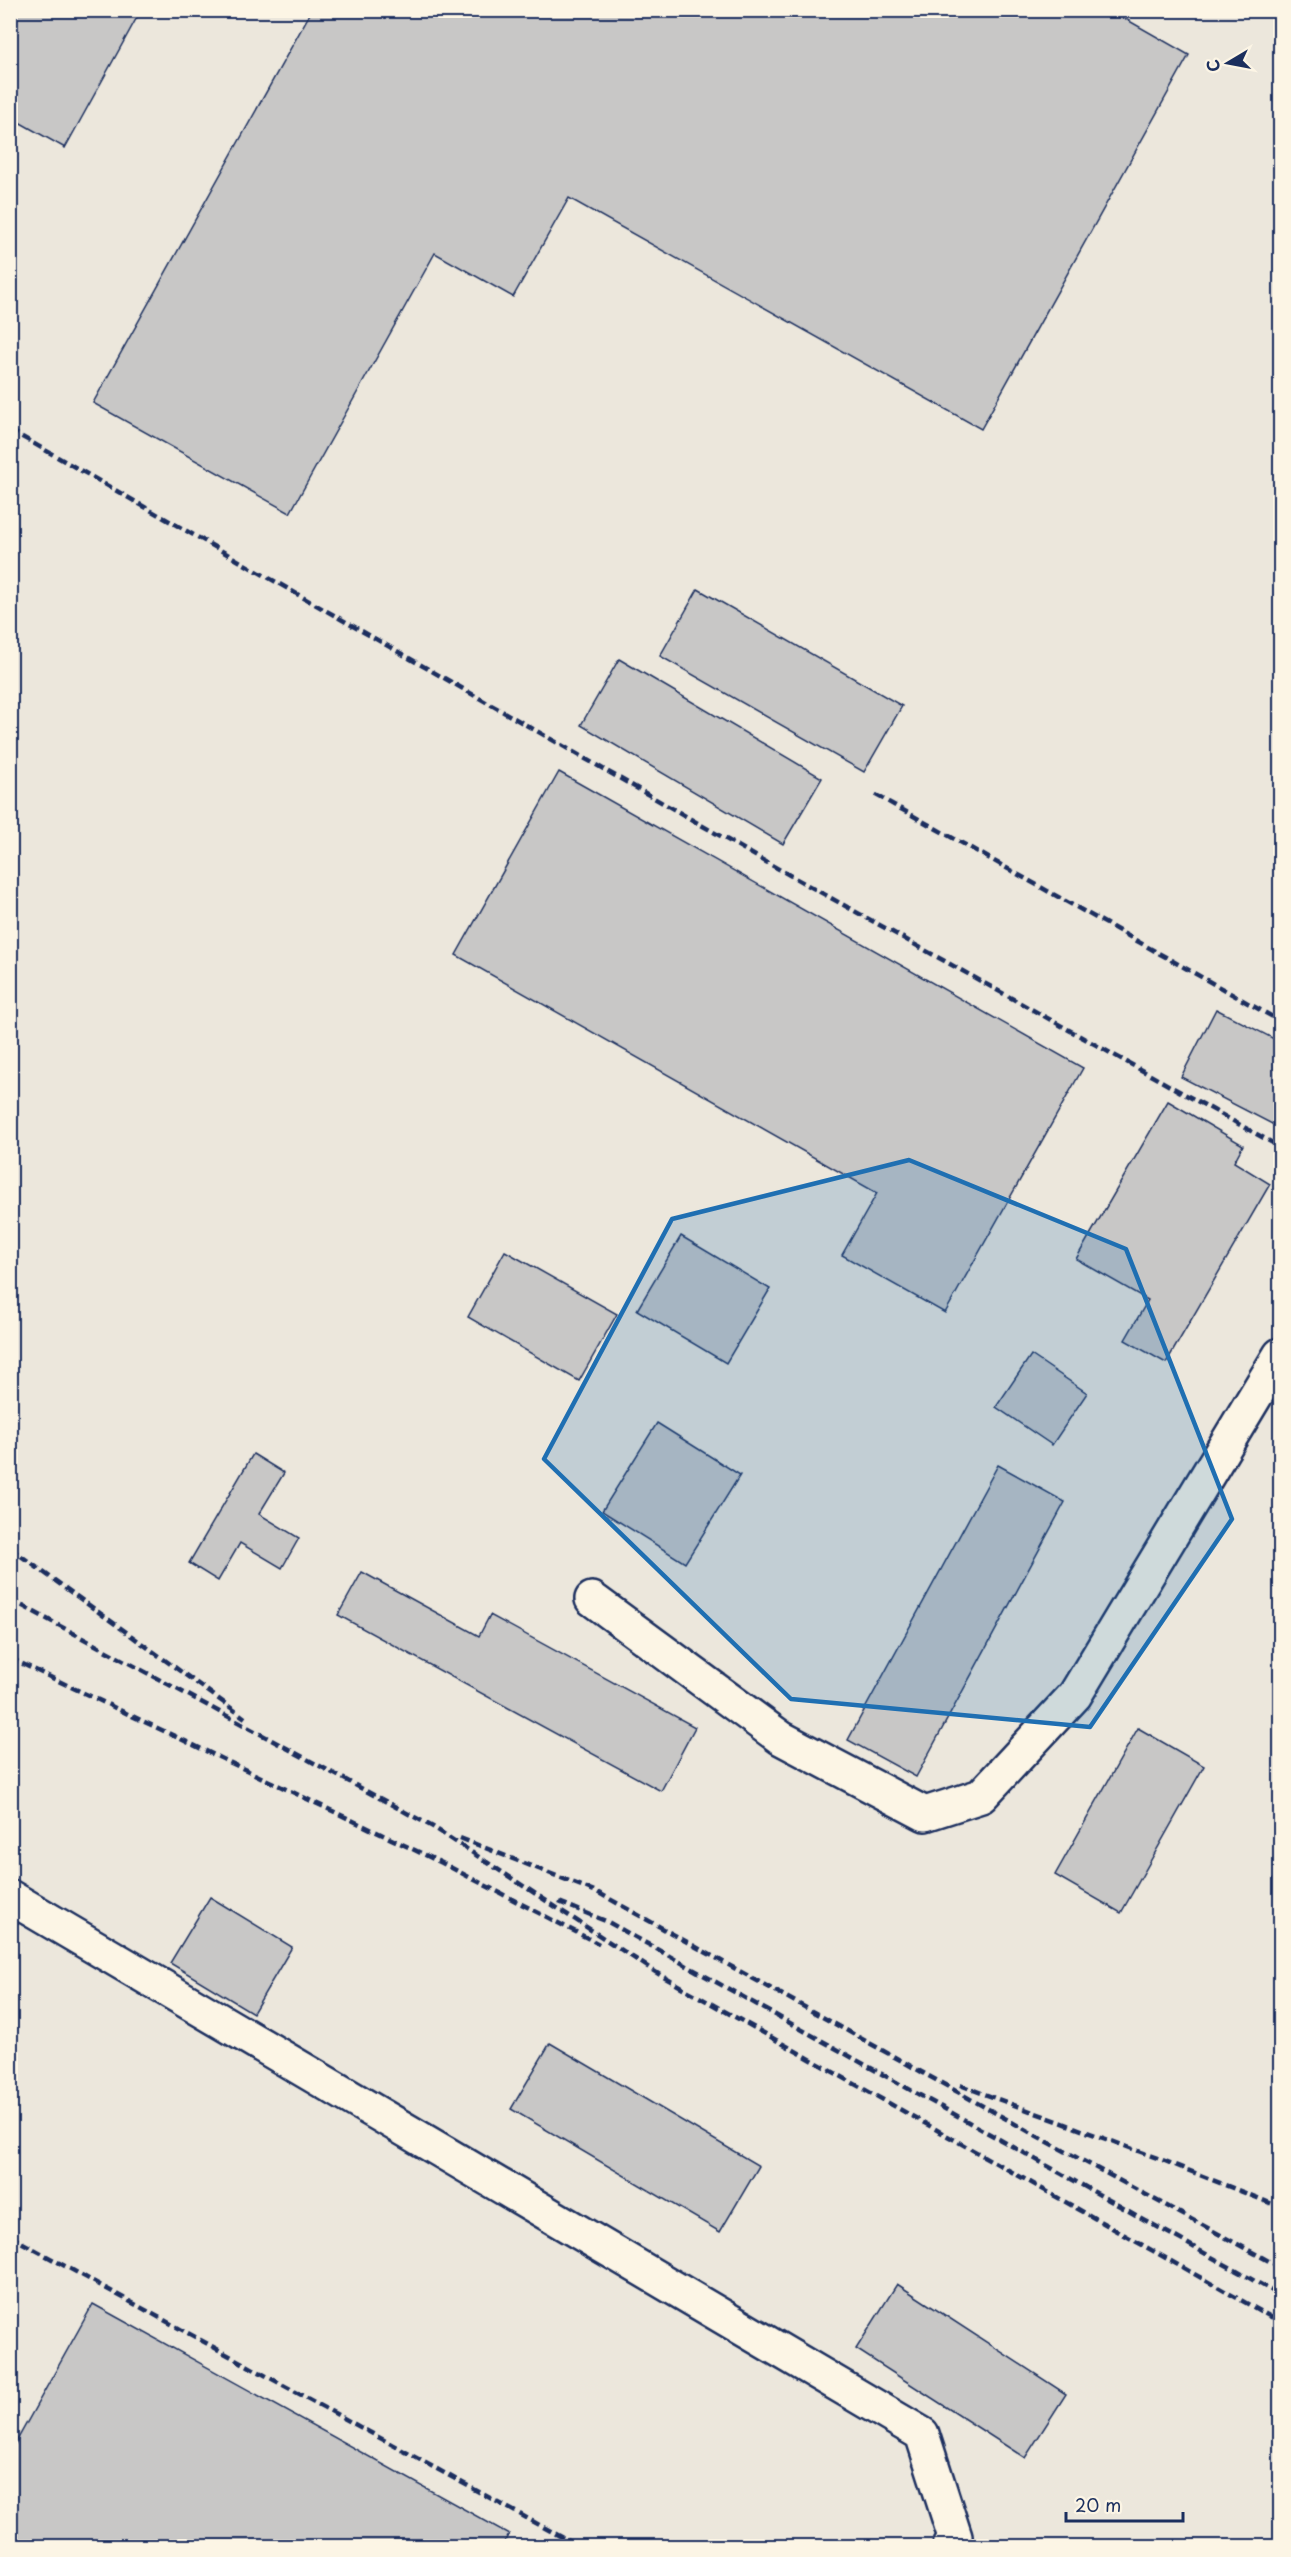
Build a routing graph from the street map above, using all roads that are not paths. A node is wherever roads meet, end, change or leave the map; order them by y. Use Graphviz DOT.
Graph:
graph roads {
  1 [pos="1281,1355"];
  2 [pos="592,1599"];
  3 [pos="10,1897"];
  4 [pos="950,2547"];
  1 -- 2 [label="lane"];
  3 -- 4 [label="lane"];
}
